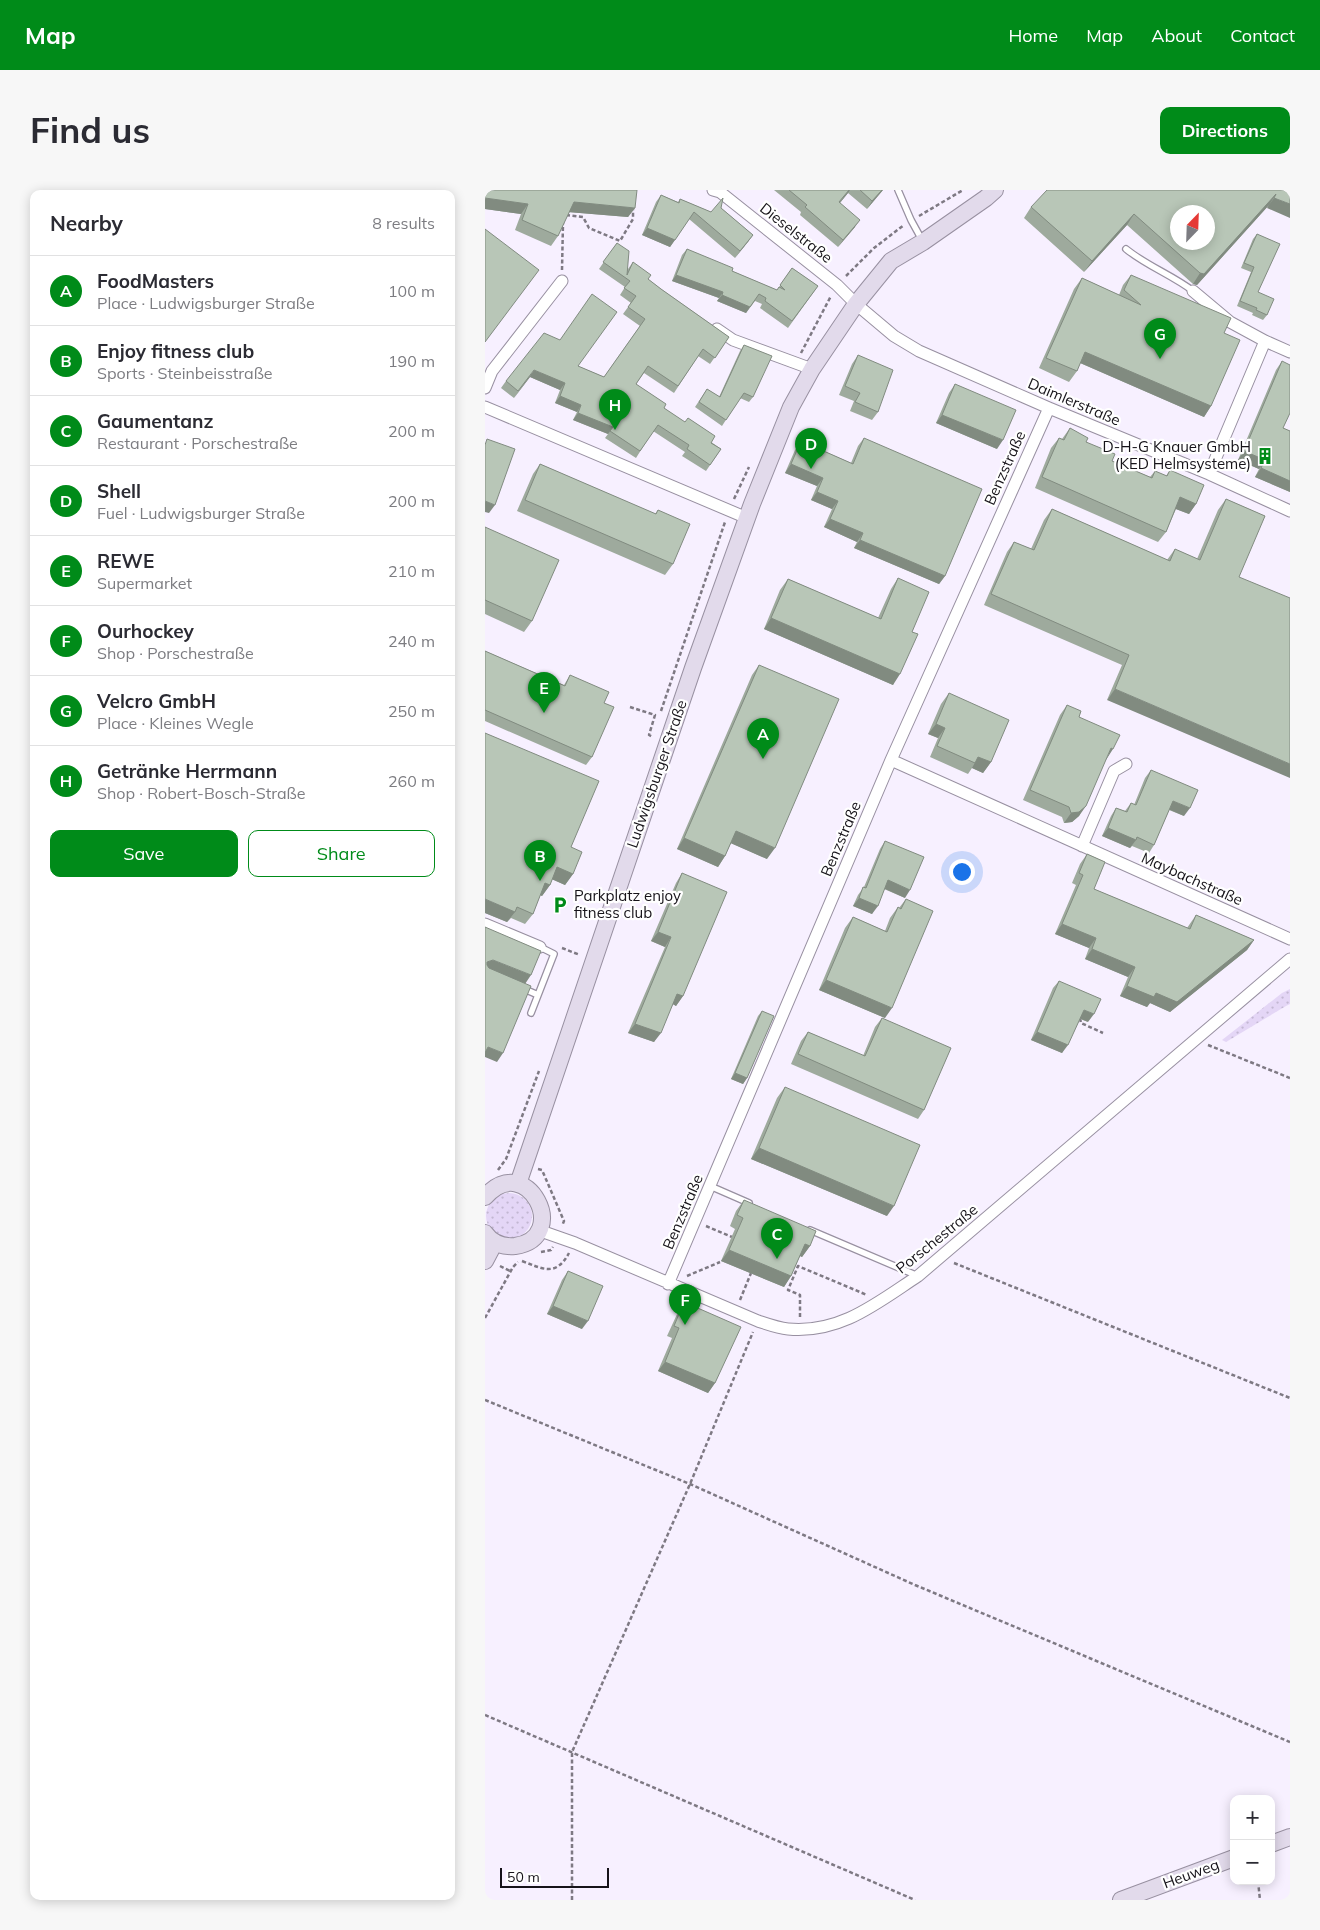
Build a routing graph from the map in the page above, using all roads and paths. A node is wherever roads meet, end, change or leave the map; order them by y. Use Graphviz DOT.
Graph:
graph roads {
  1 [pos="713,190"];
  2 [pos="899,190"];
  3 [pos="995,190"];
  4 [pos="633,200"];
  5 [pos="923,242"];
  6 [pos="1127,250"];
  7 [pos="562,281"];
  8 [pos="1193,290"];
  9 [pos="857,304"];
  10 [pos="709,324"];
  11 [pos="1265,341"];
  12 [pos="1290,352"];
  13 [pos="812,369"];
  14 [pos="485,388"];
  15 [pos="485,407"];
  16 [pos="1049,408"];
  17 [pos="1209,474"];
  18 [pos="1290,511"];
  19 [pos="747,518"];
  20 [pos="629,708"];
  21 [pos="653,737"];
  22 [pos="891,760"];
  23 [pos="1126,764"];
  24 [pos="1082,846"];
  25 [pos="485,924"];
  26 [pos="1290,939"];
  27 [pos="540,947"];
  28 [pos="1290,959"];
  29 [pos="512,984"];
  30 [pos="538,995"];
  31 [pos="531,1013"];
  32 [pos="1079,1016"];
  33 [pos="1103,1033"];
  34 [pos="1196,1040"];
  35 [pos="1290,1078"];
  36 [pos="518,1184"];
  37 [pos="710,1186"];
  38 [pos="485,1197"];
  39 [pos="755,1206"];
  40 [pos="695,1221"];
  41 [pos="800,1225"];
  42 [pos="538,1230"];
  43 [pos="732,1237"];
  44 [pos="490,1238"];
  45 [pos="575,1243"];
  46 [pos="942,1256"];
  47 [pos="485,1261"];
  48 [pos="720,1262"];
  49 [pos="751,1274"];
  50 [pos="918,1276"];
  51 [pos="668,1284"];
  52 [pos="881,1301"];
  53 [pos="735,1312"];
  54 [pos="485,1318"];
  55 [pos="758,1321"];
  56 [pos="800,1329"];
  57 [pos="1290,1398"];
  58 [pos="485,1400"];
  59 [pos="690,1484"];
  60 [pos="485,1715"];
  61 [pos="1290,1742"];
  62 [pos="572,1752"];
  63 [pos="1290,1837"];
  64 [pos="1275,1843"];
  65 [pos="1230,1859"];
  66 [pos="1258,1885"];
  67 [pos="572,1900"];
  68 [pos="915,1900"];
  69 [pos="1121,1900"];
  70 [pos="1260,1900"];
  1 -- 9 [label="street, Dieselstraße"];
  2 -- 5 [label="lane"];
  3 -- 5 [label="main road, Ludwigsburger Straße"];
  4 -- 7 [label="path"];
  5 -- 9 [label="main road, Ludwigsburger Straße"];
  6 -- 8 [label="lane"];
  7 -- 14 [label="street"];
  8 -- 11 [label="street"];
  9 -- 13 [label="main road, Ludwigsburger Straße"];
  9 -- 16 [label="street, Daimlerstraße"];
  10 -- 13 [label="street"];
  11 -- 12 [label="street"];
  11 -- 17 [label="street"];
  13 -- 19 [label="main road, Ludwigsburger Straße"];
  15 -- 19 [label="street"];
  16 -- 17 [label="street, Daimlerstraße"];
  16 -- 22 [label="street, Benzstraße"];
  17 -- 18 [label="street, Daimlerstraße"];
  19 -- 36 [label="main road, Ludwigsburger Straße"];
  20 -- 21 [label="path"];
  22 -- 24 [label="street, Maybachstraße"];
  22 -- 37 [label="street, Benzstraße"];
  23 -- 24 [label="street"];
  24 -- 26 [label="street, Maybachstraße"];
  25 -- 27 [label="street"];
  27 -- 30 [label="lane"];
  28 -- 34 [label="street, Porschestraße"];
  29 -- 30 [label="lane"];
  30 -- 31 [label="lane"];
  32 -- 33 [label="path"];
  34 -- 35 [label="path"];
  34 -- 46 [label="street, Porschestraße"];
  36 -- 38 [label="main road"];
  36 -- 42 [label="main road"];
  37 -- 39 [label="lane"];
  37 -- 40 [label="street, Benzstraße"];
  40 -- 43 [label="path"];
  40 -- 51 [label="street, Benzstraße"];
  41 -- 50 [label="lane"];
  42 -- 44 [label="main road"];
  42 -- 45 [label="street, Porschestraße"];
  44 -- 47 [label="main road"];
  45 -- 51 [label="street, Porschestraße"];
  45 -- 54 [label="path"];
  46 -- 50 [label="street, Porschestraße"];
  46 -- 57 [label="path"];
  48 -- 51 [label="path"];
  49 -- 53 [label="path"];
  50 -- 52 [label="street, Porschestraße"];
  51 -- 53 [label="street, Porschestraße"];
  52 -- 56 [label="street, Porschestraße"];
  52 -- 56 [label="path"];
  53 -- 55 [label="street, Porschestraße"];
  55 -- 56 [label="street, Porschestraße"];
  55 -- 59 [label="path"];
  58 -- 59 [label="path"];
  59 -- 61 [label="path"];
  59 -- 62 [label="path"];
  60 -- 62 [label="path"];
  62 -- 67 [label="path"];
  62 -- 68 [label="path"];
  63 -- 64 [label="main road"];
  65 -- 69 [label="main road, Heuweg"];
  66 -- 70 [label="path"];
}
